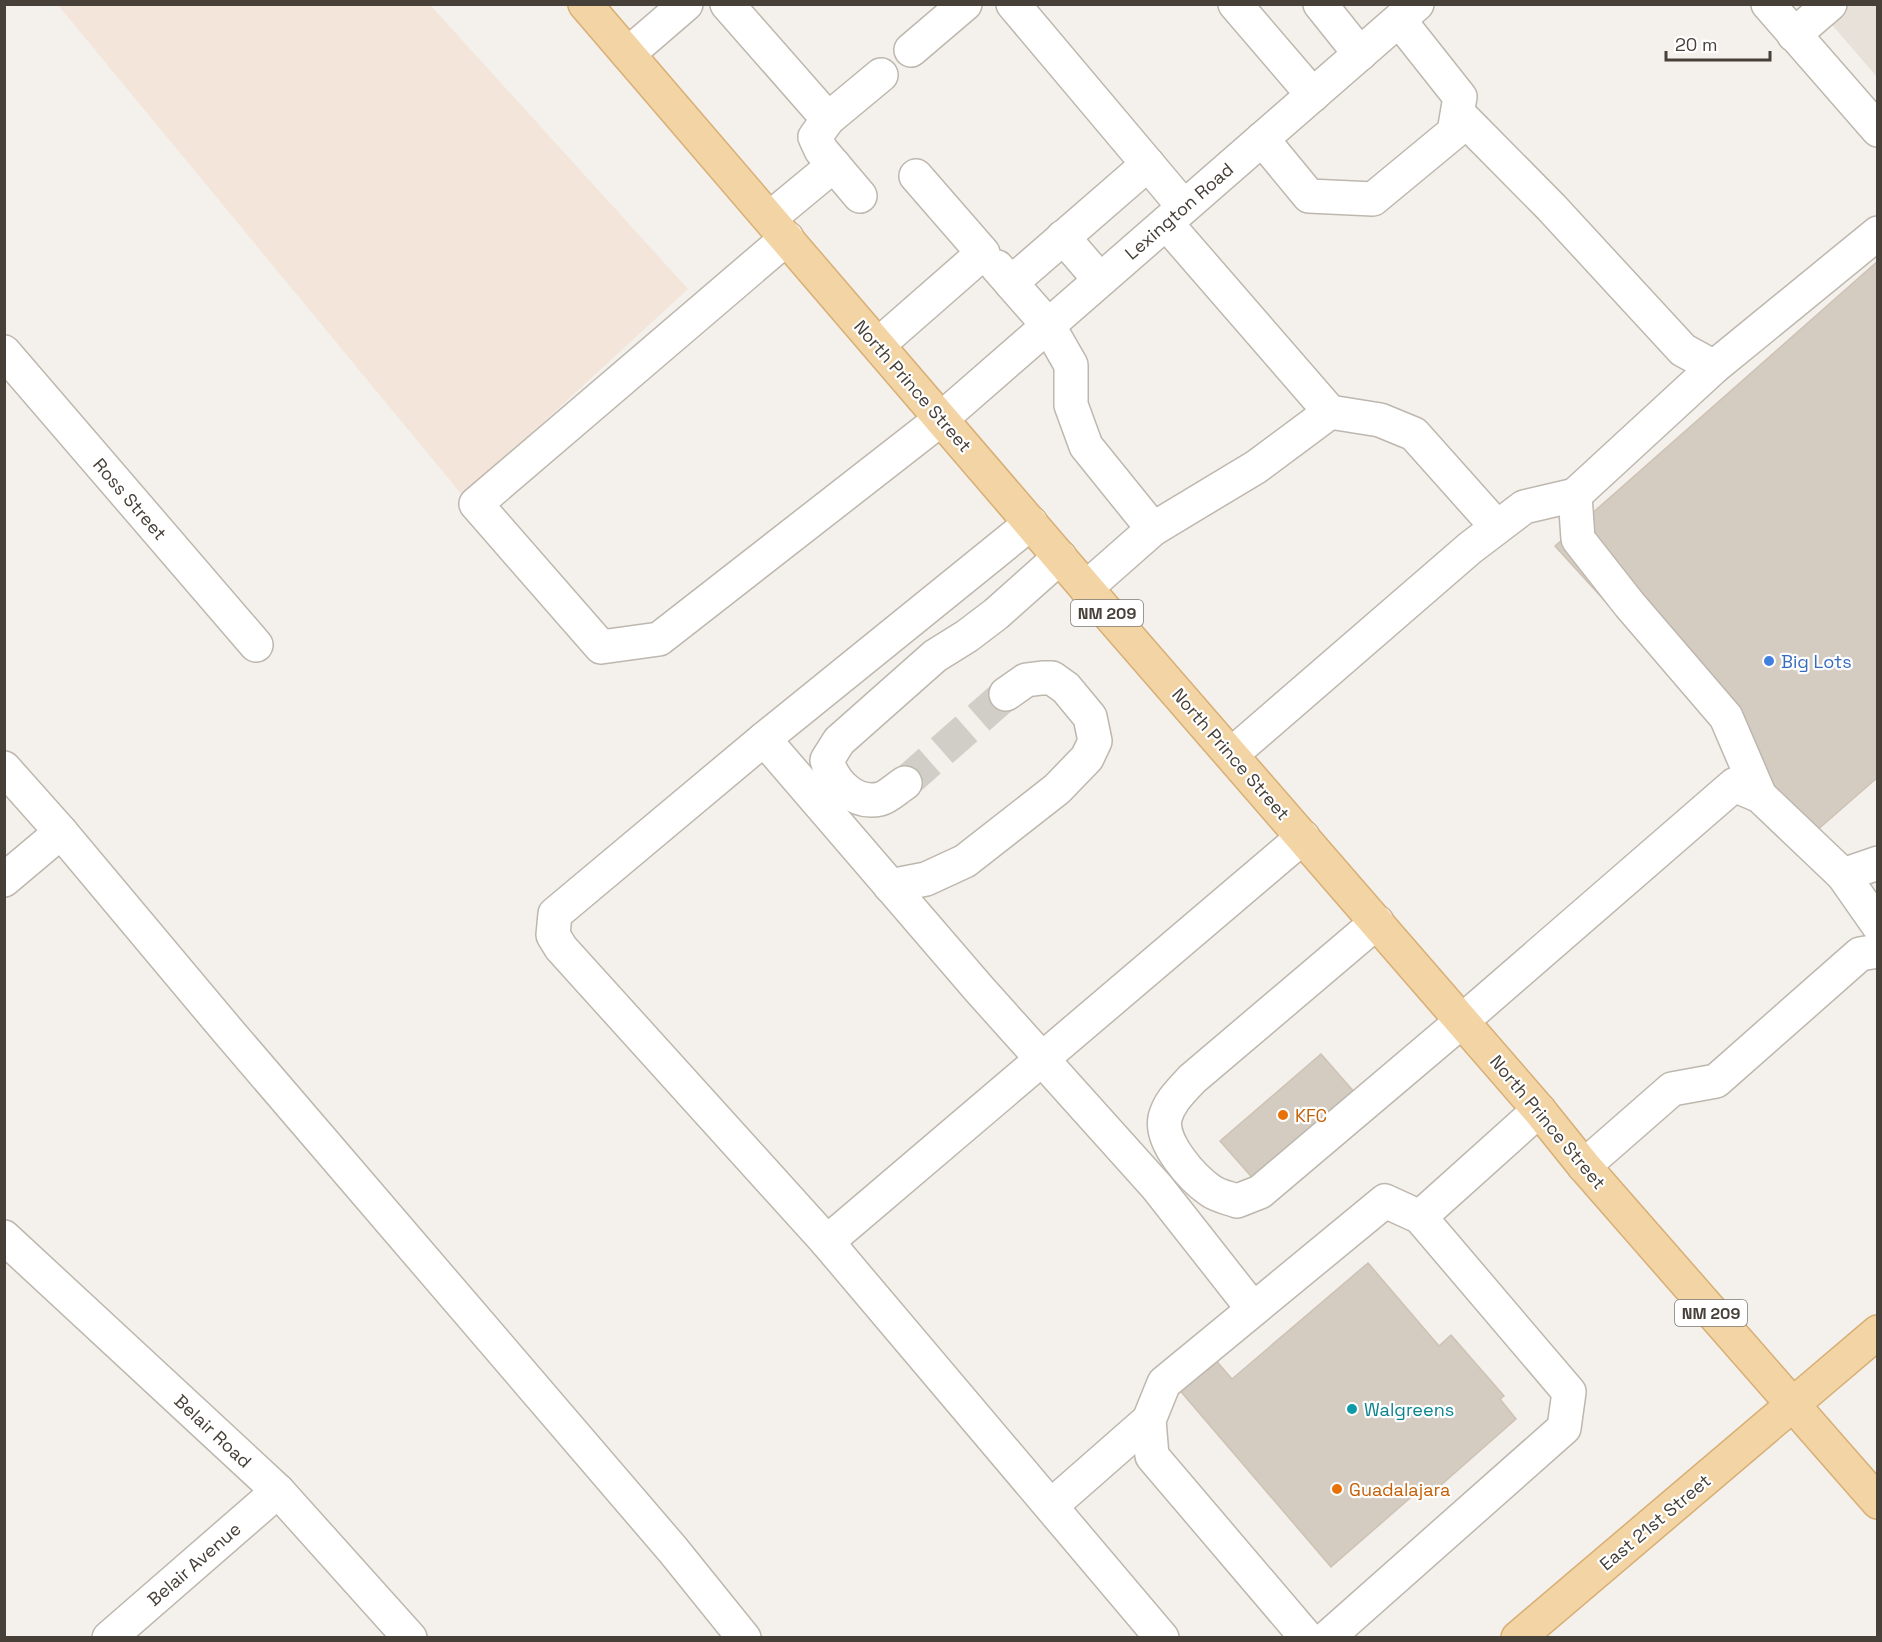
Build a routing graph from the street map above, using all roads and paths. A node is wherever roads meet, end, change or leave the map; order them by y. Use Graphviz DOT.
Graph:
graph roads {
  1 [pos="585,4"];
  2 [pos="686,4"];
  3 [pos="727,4"];
  4 [pos="965,4"];
  5 [pos="1013,4"];
  6 [pos="1235,4"];
  7 [pos="1768,4"];
  8 [pos="1830,4"];
  9 [pos="1336,10"];
  10 [pos="1408,12"];
  11 [pos="1794,35"];
  12 [pos="911,50"];
  13 [pos="628,54"];
  14 [pos="1360,54"];
  15 [pos="881,75"];
  16 [pos="1313,95"];
  17 [pos="1458,113"];
  18 [pos="828,119"];
  19 [pos="1878,130"];
  20 [pos="1262,139"];
  21 [pos="1148,164"];
  22 [pos="834,165"];
  23 [pos="916,176"];
  24 [pos="860,196"];
  25 [pos="1175,215"];
  26 [pos="779,228"];
  27 [pos="1878,233"];
  28 [pos="1063,237"];
  29 [pos="983,253"];
  30 [pos="1100,280"];
  31 [pos="1011,283"];
  32 [pos="1048,325"];
  33 [pos="878,345"];
  34 [pos="4,352"];
  35 [pos="1714,367"];
  36 [pos="1330,412"];
  37 [pos="941,419"];
  38 [pos="1575,495"];
  39 [pos="1031,523"];
  40 [pos="1497,527"];
  41 [pos="1153,529"];
  42 [pos="1060,557"];
  43 [pos="1086,588"];
  44 [pos="256,645"];
  45 [pos="1006,694"];
  46 [pos="764,739"];
  47 [pos="1232,754"];
  48 [pos="4,768"];
  49 [pos="904,783"];
  50 [pos="1760,796"];
  51 [pos="61,832"];
  52 [pos="1303,837"];
  53 [pos="1878,863"];
  54 [pos="1843,875"];
  55 [pos="4,880"];
  56 [pos="890,886"];
  57 [pos="1377,922"];
  58 [pos="1878,925"];
  59 [pos="1878,951"];
  60 [pos="1462,1021"];
  61 [pos="1043,1059"];
  62 [pos="1539,1110"];
  63 [pos="1584,1166"];
  64 [pos="1420,1216"];
  65 [pos="4,1237"];
  66 [pos="827,1242"];
  67 [pos="1253,1309"];
  68 [pos="1878,1332"];
  69 [pos="1791,1406"];
  70 [pos="1149,1420"];
  71 [pos="278,1491"];
  72 [pos="1878,1502"];
  73 [pos="1051,1506"];
  74 [pos="110,1638"];
  75 [pos="410,1638"];
  76 [pos="744,1638"];
  77 [pos="1161,1638"];
  78 [pos="1308,1638"];
  79 [pos="1327,1638"];
  80 [pos="1518,1638"];
  1 -- 13 [label="main road, North Prince Street / NM 209"];
  2 -- 13 [label="street"];
  3 -- 18 [label="street"];
  4 -- 12 [label="street"];
  5 -- 21 [label="street"];
  6 -- 16 [label="street"];
  7 -- 11 [label="street"];
  8 -- 11 [label="street"];
  9 -- 14 [label="street"];
  10 -- 14 [label="street, Lexington Road"];
  10 -- 17 [label="street"];
  11 -- 19 [label="street"];
  13 -- 26 [label="main road, North Prince Street / NM 209"];
  14 -- 16 [label="street, Lexington Road"];
  15 -- 18 [label="street"];
  16 -- 20 [label="street, Lexington Road"];
  17 -- 20 [label="street"];
  17 -- 35 [label="street"];
  18 -- 22 [label="street"];
  20 -- 25 [label="street, Lexington Road"];
  21 -- 25 [label="street"];
  21 -- 28 [label="street"];
  22 -- 24 [label="street"];
  22 -- 26 [label="street"];
  23 -- 29 [label="street"];
  25 -- 30 [label="street, Lexington Road"];
  25 -- 36 [label="street"];
  26 -- 33 [label="main road, North Prince Street / NM 209"];
  26 -- 37 [label="street, Lexington Road"];
  27 -- 35 [label="street"];
  28 -- 30 [label="street"];
  28 -- 31 [label="street"];
  29 -- 31 [label="street"];
  29 -- 33 [label="street"];
  30 -- 32 [label="street, Lexington Road"];
  31 -- 32 [label="street"];
  32 -- 37 [label="street, Lexington Road"];
  32 -- 41 [label="street"];
  33 -- 37 [label="main road, North Prince Street / NM 209"];
  34 -- 44 [label="street, Ross Street"];
  35 -- 38 [label="street"];
  36 -- 40 [label="street"];
  36 -- 41 [label="street"];
  37 -- 39 [label="main road, North Prince Street / NM 209"];
  38 -- 40 [label="street"];
  38 -- 50 [label="street"];
  39 -- 42 [label="main road, North Prince Street / NM 209"];
  39 -- 46 [label="street"];
  40 -- 47 [label="street"];
  41 -- 43 [label="street"];
  42 -- 43 [label="main road, North Prince Street / NM 209"];
  42 -- 49 [label="street"];
  43 -- 47 [label="main road, North Prince Street / NM 209"];
  45 -- 56 [label="street"];
  46 -- 56 [label="street"];
  46 -- 66 [label="street"];
  47 -- 52 [label="main road, North Prince Street / NM 209"];
  48 -- 51 [label="street"];
  50 -- 54 [label="street"];
  50 -- 60 [label="street"];
  51 -- 55 [label="street"];
  51 -- 76 [label="street"];
  52 -- 57 [label="main road, North Prince Street / NM 209"];
  52 -- 61 [label="street"];
  53 -- 54 [label="street"];
  54 -- 58 [label="street"];
  56 -- 61 [label="street"];
  57 -- 60 [label="main road, North Prince Street / NM 209"];
  57 -- 60 [label="street"];
  59 -- 63 [label="street"];
  60 -- 62 [label="main road, North Prince Street / NM 209"];
  61 -- 66 [label="street"];
  61 -- 67 [label="street"];
  62 -- 63 [label="main road, North Prince Street / NM 209"];
  62 -- 64 [label="street"];
  63 -- 69 [label="main road, North Prince Street / NM 209"];
  64 -- 67 [label="street"];
  64 -- 79 [label="street"];
  65 -- 71 [label="street, Belair Road"];
  66 -- 73 [label="street"];
  67 -- 70 [label="street"];
  68 -- 69 [label="main road, East 21st Street"];
  69 -- 72 [label="main road, North Prince Street / NM 209"];
  69 -- 80 [label="main road, East 21st Street"];
  70 -- 73 [label="street"];
  70 -- 78 [label="street"];
  71 -- 74 [label="street, Belair Avenue"];
  71 -- 75 [label="street, Belair Road"];
  73 -- 77 [label="street"];
}
